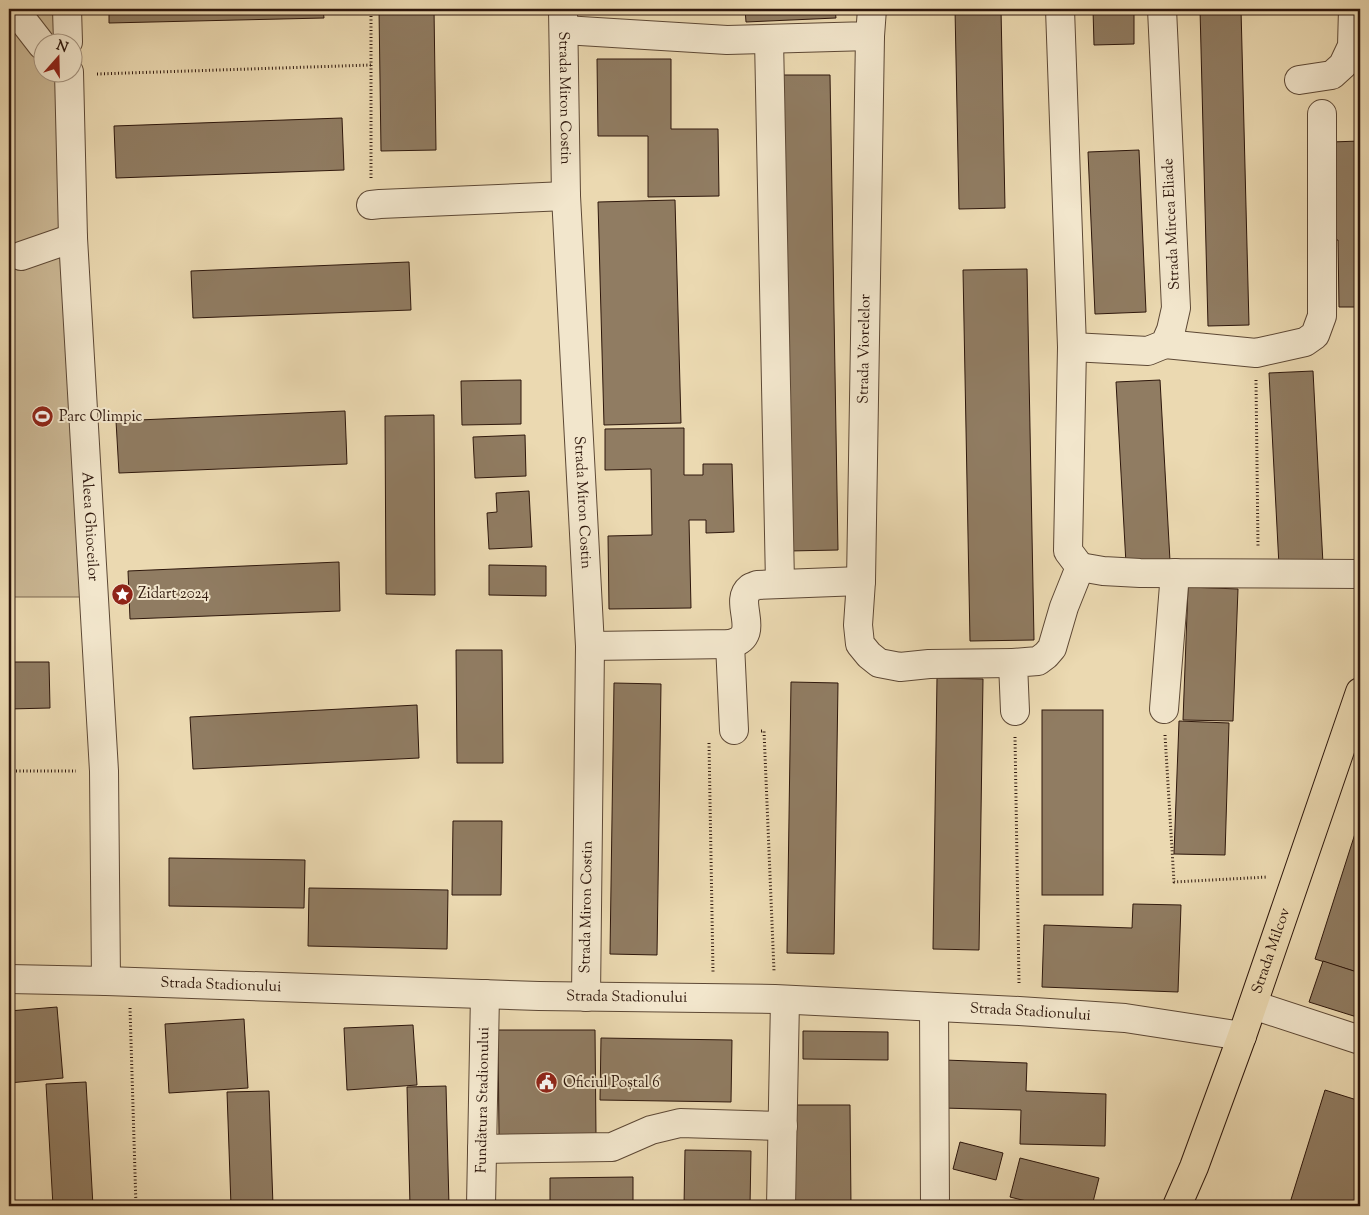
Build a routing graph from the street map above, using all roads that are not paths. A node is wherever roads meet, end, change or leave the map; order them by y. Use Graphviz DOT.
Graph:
graph roads {
  1 [pos="68,9"];
  2 [pos="872,9"];
  3 [pos="1060,9"];
  4 [pos="1162,9"];
  5 [pos="1353,9"];
  6 [pos="563,19"];
  7 [pos="15,20"];
  8 [pos="68,32"];
  9 [pos="32,36"];
  10 [pos="870,36"];
  11 [pos="769,39"];
  12 [pos="1299,80"];
  13 [pos="69,82"];
  14 [pos="1322,114"];
  15 [pos="566,196"];
  16 [pos="371,205"];
  17 [pos="73,238"];
  18 [pos="21,256"];
  19 [pos="1165,344"];
  20 [pos="1072,346"];
  21 [pos="1080,567"];
  22 [pos="1175,573"];
  23 [pos="1360,574"];
  24 [pos="861,581"];
  25 [pos="780,583"];
  26 [pos="730,644"];
  27 [pos="590,646"];
  28 [pos="1013,663"];
  29 [pos="1360,692"];
  30 [pos="1164,710"];
  31 [pos="1015,711"];
  32 [pos="734,730"];
  33 [pos="9,979"];
  34 [pos="118,982"];
  35 [pos="485,994"];
  36 [pos="586,997"];
  37 [pos="780,1000"];
  38 [pos="1253,1005"];
  39 [pos="934,1007"];
  40 [pos="1242,1036"];
  41 [pos="1360,1040"];
  42 [pos="783,1126"];
  43 [pos="482,1148"];
  44 [pos="481,1206"];
  45 [pos="781,1206"];
  46 [pos="935,1206"];
  47 [pos="1177,1206"];
  1 -- 8 [label="street"];
  2 -- 10 [label="street, Strada Viorelelor"];
  3 -- 20 [label="street"];
  4 -- 19 [label="street, Strada Mircea Eliade"];
  5 -- 12 [label="street"];
  6 -- 11 [label="street"];
  6 -- 15 [label="street, Strada Miron Costin"];
  7 -- 9 [label="street"];
  10 -- 11 [label="street"];
  10 -- 24 [label="street, Strada Viorelelor"];
  11 -- 25 [label="street"];
  13 -- 17 [label="street, Aleea Ghioceilor"];
  14 -- 19 [label="street"];
  15 -- 16 [label="street"];
  15 -- 27 [label="street, Strada Miron Costin"];
  17 -- 18 [label="street"];
  17 -- 34 [label="street, Aleea Ghioceilor"];
  19 -- 20 [label="street"];
  20 -- 21 [label="street"];
  21 -- 22 [label="street"];
  21 -- 28 [label="street, Strada Viorelelor"];
  22 -- 23 [label="street"];
  22 -- 30 [label="street"];
  24 -- 25 [label="street"];
  24 -- 28 [label="street, Strada Viorelelor"];
  25 -- 26 [label="street"];
  26 -- 27 [label="street"];
  26 -- 32 [label="street"];
  27 -- 36 [label="street, Strada Miron Costin"];
  28 -- 31 [label="street"];
  29 -- 38 [label="main road, Strada Milcov"];
  33 -- 34 [label="street, Strada Stadionului"];
  34 -- 35 [label="street, Strada Stadionului"];
  35 -- 36 [label="street, Strada Stadionului"];
  35 -- 43 [label="street, Fundătura Stadionului"];
  36 -- 37 [label="street, Strada Stadionului"];
  37 -- 39 [label="street, Strada Stadionului"];
  37 -- 42 [label="street"];
  38 -- 40 [label="main road, Strada Milcov"];
  38 -- 41 [label="street"];
  39 -- 40 [label="street, Strada Stadionului"];
  39 -- 46 [label="street"];
  40 -- 47 [label="main road, Strada Milcov"];
  42 -- 43 [label="street"];
  42 -- 45 [label="street"];
  43 -- 44 [label="street, Fundătura Stadionului"];
}
